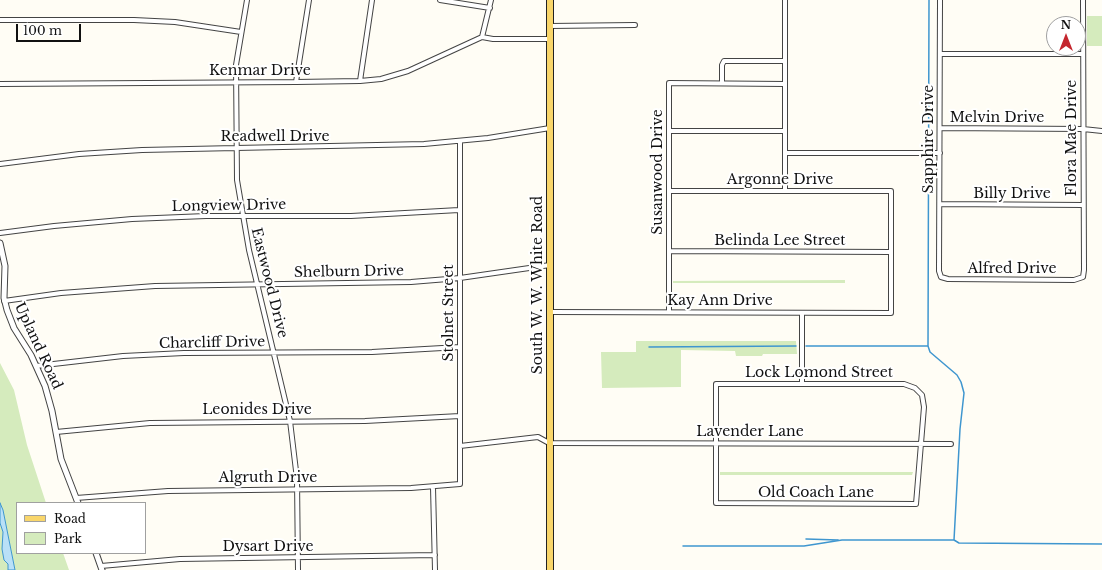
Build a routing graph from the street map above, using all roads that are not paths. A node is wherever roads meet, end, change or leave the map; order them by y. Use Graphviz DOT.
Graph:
graph roads {
  1 [pos="247,0"];
  2 [pos="310,0"];
  3 [pos="372,0"];
  4 [pos="440,0"];
  5 [pos="491,0"];
  6 [pos="550,0"];
  7 [pos="785,0"];
  8 [pos="940,0"];
  9 [pos="1083,0"];
  10 [pos="490,8"];
  11 [pos="1083,16"];
  12 [pos="0,20"];
  13 [pos="635,25"];
  14 [pos="550,26"];
  15 [pos="241,32"];
  16 [pos="482,37"];
  17 [pos="550,39"];
  18 [pos="940,54"];
  19 [pos="1046,54"];
  20 [pos="1083,56"];
  21 [pos="785,61"];
  22 [pos="360,81"];
  23 [pos="296,82"];
  24 [pos="236,83"];
  25 [pos="722,83"];
  26 [pos="0,84"];
  27 [pos="785,84"];
  28 [pos="550,128"];
  29 [pos="940,128"];
  30 [pos="1083,129"];
  31 [pos="669,130"];
  32 [pos="785,131"];
  33 [pos="1102,132"];
  34 [pos="460,141"];
  35 [pos="236,148"];
  36 [pos="785,153"];
  37 [pos="940,153"];
  38 [pos="0,164"];
  39 [pos="669,191"];
  40 [pos="785,191"];
  41 [pos="940,204"];
  42 [pos="1083,205"];
  43 [pos="460,210"];
  44 [pos="242,216"];
  45 [pos="0,233"];
  46 [pos="0,243"];
  47 [pos="669,251"];
  48 [pos="891,252"];
  49 [pos="550,265"];
  50 [pos="1083,277"];
  51 [pos="460,278"];
  52 [pos="941,278"];
  53 [pos="257,284"];
  54 [pos="4,301"];
  55 [pos="550,312"];
  56 [pos="669,312"];
  57 [pos="802,312"];
  58 [pos="460,347"];
  59 [pos="274,353"];
  60 [pos="36,366"];
  61 [pos="802,384"];
  62 [pos="460,416"];
  63 [pos="290,421"];
  64 [pos="56,432"];
  65 [pos="550,443"];
  66 [pos="716,443"];
  67 [pos="920,444"];
  68 [pos="951,444"];
  69 [pos="460,446"];
  70 [pos="460,484"];
  71 [pos="433,487"];
  72 [pos="298,489"];
  73 [pos="77,501"];
  74 [pos="96,554"];
  75 [pos="435,555"];
  76 [pos="298,558"];
  77 [pos="101,568"];
  78 [pos="298,570"];
  79 [pos="435,570"];
  80 [pos="550,570"];
  1 -- 15 [label="street, Eastwood Drive"];
  2 -- 23 [label="street"];
  3 -- 22 [label="street"];
  4 -- 10 [label="street"];
  5 -- 10 [label="street"];
  6 -- 14 [label="main road, South W. W. White Road"];
  7 -- 21 [label="street"];
  8 -- 18 [label="street, Sapphire Drive"];
  9 -- 11 [label="street, Flora Mae Drive"];
  10 -- 16 [label="street"];
  12 -- 15 [label="street"];
  13 -- 14 [label="street"];
  14 -- 17 [label="main road, South W. W. White Road"];
  15 -- 24 [label="street, Eastwood Drive"];
  16 -- 17 [label="street"];
  16 -- 22 [label="street, Kenmar Drive"];
  17 -- 28 [label="main road, South W. W. White Road"];
  18 -- 19 [label="street"];
  18 -- 29 [label="street, Sapphire Drive"];
  20 -- 30 [label="street, Flora Mae Drive"];
  21 -- 25 [label="street"];
  21 -- 27 [label="street"];
  22 -- 23 [label="street, Kenmar Drive"];
  23 -- 24 [label="street, Kenmar Drive"];
  24 -- 26 [label="street, Kenmar Drive"];
  24 -- 35 [label="street, Eastwood Drive"];
  25 -- 27 [label="street, Susanwood Drive"];
  25 -- 31 [label="street, Susanwood Drive"];
  27 -- 32 [label="street"];
  28 -- 34 [label="street, Readwell Drive"];
  28 -- 49 [label="main road, South W. W. White Road"];
  29 -- 30 [label="street, Melvin Drive"];
  29 -- 37 [label="street, Sapphire Drive"];
  30 -- 33 [label="street, Melvin Drive"];
  30 -- 42 [label="street, Flora Mae Drive"];
  31 -- 32 [label="street"];
  31 -- 39 [label="street, Susanwood Drive"];
  32 -- 36 [label="street"];
  34 -- 35 [label="street, Readwell Drive"];
  34 -- 43 [label="street, Stolnet Street"];
  35 -- 38 [label="street, Readwell Drive"];
  35 -- 44 [label="street, Eastwood Drive"];
  36 -- 37 [label="street"];
  36 -- 40 [label="street"];
  37 -- 41 [label="street, Sapphire Drive"];
  39 -- 40 [label="street, Argonne Drive"];
  39 -- 47 [label="street, Susanwood Drive"];
  40 -- 48 [label="street, Argonne Drive"];
  41 -- 42 [label="street, Billy Drive"];
  41 -- 52 [label="street, Sapphire Drive"];
  42 -- 50 [label="street, Flora Mae Drive"];
  43 -- 44 [label="street, Longview Drive"];
  43 -- 51 [label="street, Stolnet Street"];
  44 -- 45 [label="street, Longview Drive"];
  44 -- 53 [label="street, Eastwood Drive"];
  46 -- 54 [label="street, Upland Road"];
  47 -- 48 [label="street, Belinda Lee Street"];
  47 -- 56 [label="street, Susanwood Drive"];
  48 -- 57 [label="street, Kay Ann Drive"];
  49 -- 51 [label="street, Shelburn Drive"];
  49 -- 55 [label="main road, South W. W. White Road"];
  50 -- 52 [label="street, Alfred Drive"];
  51 -- 53 [label="street, Shelburn Drive"];
  51 -- 58 [label="street, Stolnet Street"];
  53 -- 54 [label="street, Shelburn Drive"];
  53 -- 59 [label="street, Eastwood Drive"];
  54 -- 60 [label="street, Upland Road"];
  55 -- 56 [label="street, Kay Ann Drive"];
  55 -- 65 [label="main road, South W. W. White Road"];
  56 -- 57 [label="street, Kay Ann Drive"];
  57 -- 61 [label="street"];
  58 -- 59 [label="street, Charcliff Drive"];
  58 -- 62 [label="street, Stolnet Street"];
  59 -- 60 [label="street, Charcliff Drive"];
  59 -- 63 [label="street, Eastwood Drive"];
  60 -- 64 [label="street, Upland Road"];
  61 -- 66 [label="street, Lock Lomond Street"];
  61 -- 67 [label="street, Lock Lomond Street"];
  62 -- 63 [label="street, Leonides Drive"];
  62 -- 69 [label="street, Stolnet Street"];
  63 -- 64 [label="street, Leonides Drive"];
  63 -- 72 [label="street, Eastwood Drive"];
  64 -- 73 [label="street, Upland Road"];
  65 -- 66 [label="street, Lavender Lane"];
  65 -- 69 [label="street"];
  65 -- 80 [label="main road, South W. W. White Road"];
  66 -- 67 [label="street, Lavender Lane"];
  66 -- 67 [label="street, Old Coach Lane"];
  67 -- 68 [label="street, Lavender Lane"];
  69 -- 70 [label="street, Stolnet Street"];
  70 -- 71 [label="street, Algruth Drive"];
  71 -- 72 [label="street, Algruth Drive"];
  71 -- 75 [label="street"];
  72 -- 73 [label="street, Algruth Drive"];
  72 -- 76 [label="street, Eastwood Drive"];
  74 -- 77 [label="street"];
  75 -- 76 [label="street, Dysart Drive"];
  75 -- 79 [label="street"];
  76 -- 77 [label="street, Dysart Drive"];
  76 -- 78 [label="street, Eastwood Drive"];
}
